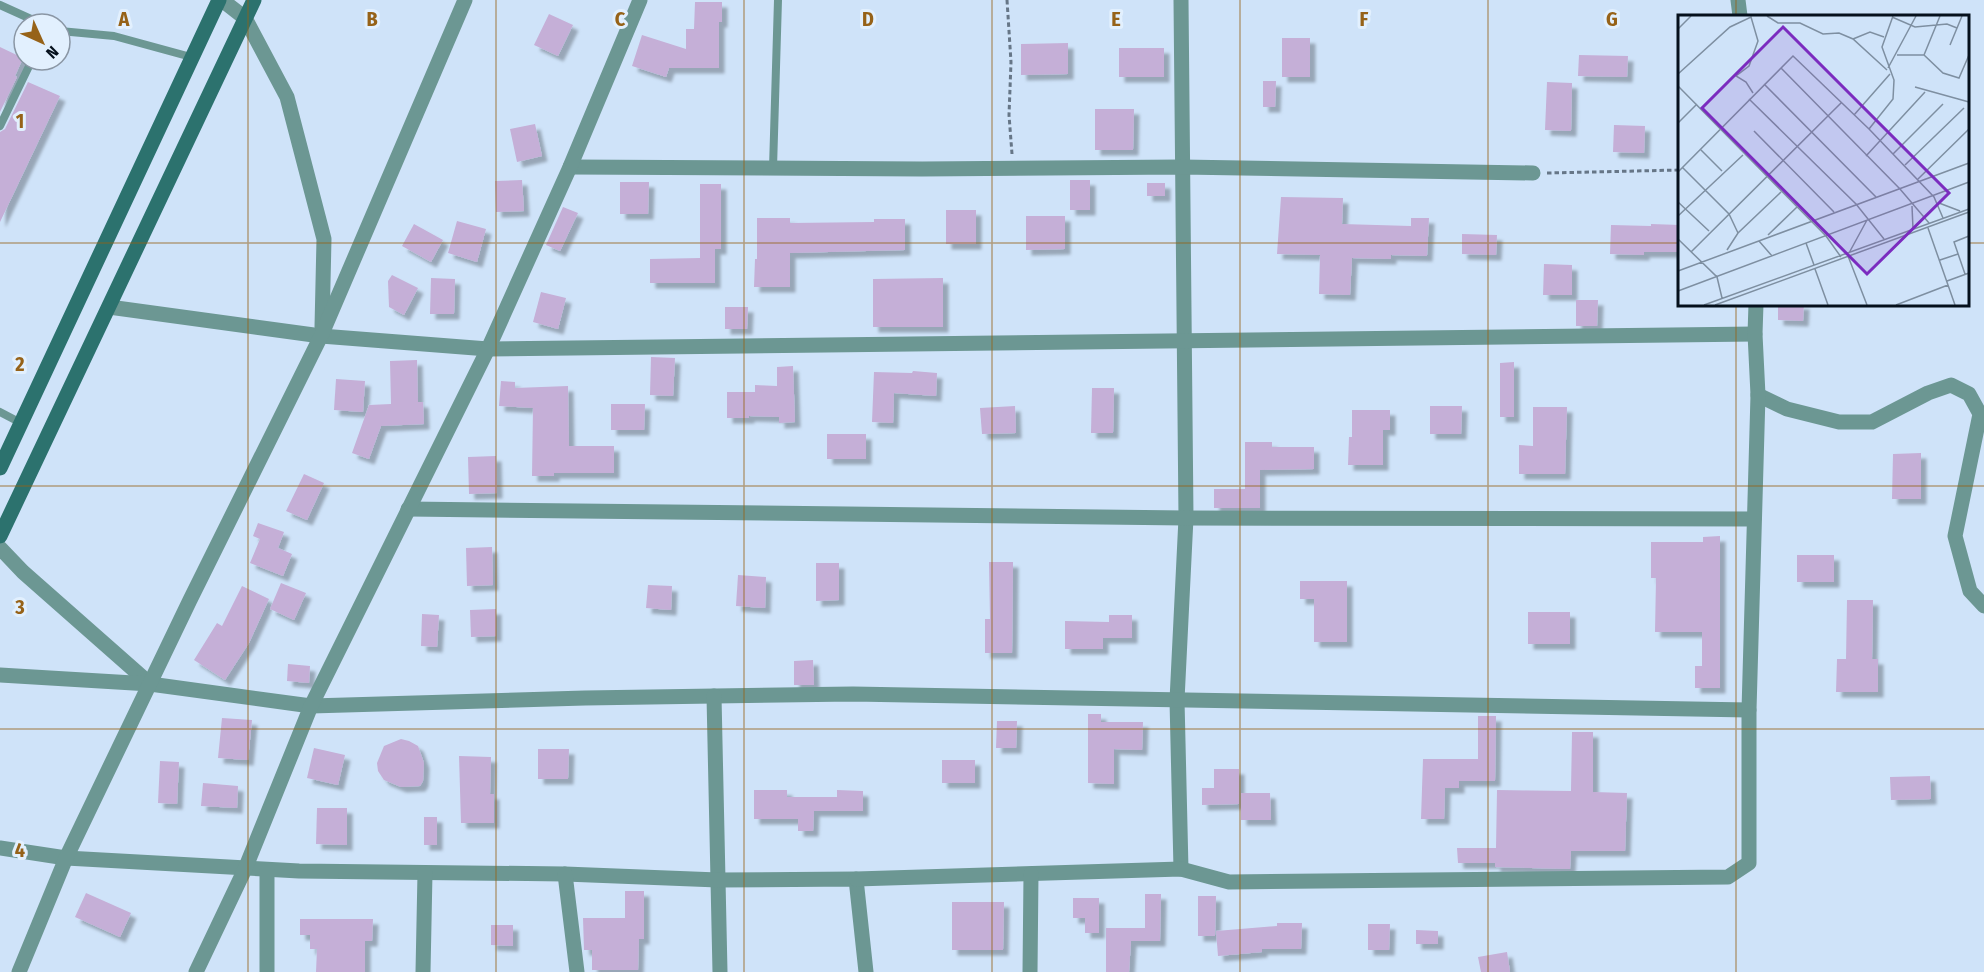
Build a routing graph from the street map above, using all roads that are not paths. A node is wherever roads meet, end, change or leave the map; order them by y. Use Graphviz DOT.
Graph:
graph roads {
  1 [pos="221,0"];
  2 [pos="254,0"];
  3 [pos="465,0"];
  4 [pos="640,0"];
  5 [pos="778,0"];
  6 [pos="1181,0"];
  7 [pos="1738,0"];
  8 [pos="0,5"];
  9 [pos="15,12"];
  10 [pos="1740,15"];
  11 [pos="245,18"];
  12 [pos="72,32"];
  13 [pos="191,57"];
  14 [pos="26,72"];
  15 [pos="0,126"];
  16 [pos="1182,166"];
  17 [pos="570,167"];
  18 [pos="773,168"];
  19 [pos="1533,173"];
  20 [pos="1756,306"];
  21 [pos="109,307"];
  22 [pos="1755,334"];
  23 [pos="321,336"];
  24 [pos="1185,341"];
  25 [pos="488,349"];
  26 [pos="1758,394"];
  27 [pos="0,412"];
  28 [pos="21,423"];
  29 [pos="0,468"];
  30 [pos="408,509"];
  31 [pos="1186,518"];
  32 [pos="1754,519"];
  33 [pos="0,536"];
  34 [pos="0,548"];
  35 [pos="1984,606"];
  36 [pos="0,675"];
  37 [pos="150,684"];
  38 [pos="714,696"];
  39 [pos="1177,700"];
  40 [pos="311,706"];
  41 [pos="1749,710"];
  42 [pos="0,848"];
  43 [pos="66,858"];
  44 [pos="1181,868"];
  45 [pos="245,869"];
  46 [pos="267,870"];
  47 [pos="424,873"];
  48 [pos="565,874"];
  49 [pos="1032,874"];
  50 [pos="856,879"];
  51 [pos="718,880"];
  52 [pos="19,972"];
  53 [pos="196,972"];
  54 [pos="267,972"];
  55 [pos="423,972"];
  56 [pos="577,972"];
  57 [pos="720,972"];
  58 [pos="866,972"];
  59 [pos="1030,972"];
  1 -- 11 [label="street"];
  1 -- 13 [label="main road"];
  2 -- 11 [label="main road"];
  3 -- 23 [label="street"];
  4 -- 17 [label="street"];
  5 -- 18 [label="lane"];
  6 -- 16 [label="street"];
  7 -- 10 [label="street"];
  8 -- 9 [label="lane"];
  11 -- 21 [label="main road"];
  11 -- 23 [label="street"];
  12 -- 13 [label="lane"];
  13 -- 28 [label="main road"];
  14 -- 15 [label="lane"];
  16 -- 18 [label="street"];
  16 -- 19 [label="street"];
  16 -- 24 [label="street"];
  17 -- 18 [label="street"];
  17 -- 25 [label="street"];
  20 -- 22 [label="street"];
  21 -- 23 [label="street"];
  21 -- 33 [label="main road"];
  22 -- 24 [label="street"];
  22 -- 26 [label="street"];
  23 -- 25 [label="street"];
  23 -- 37 [label="street"];
  24 -- 25 [label="street"];
  24 -- 31 [label="street"];
  25 -- 30 [label="street"];
  26 -- 32 [label="street"];
  26 -- 35 [label="street"];
  27 -- 28 [label="lane"];
  28 -- 29 [label="main road"];
  30 -- 31 [label="street"];
  30 -- 40 [label="street"];
  31 -- 32 [label="street"];
  31 -- 39 [label="street"];
  32 -- 41 [label="street"];
  34 -- 37 [label="street"];
  36 -- 37 [label="street"];
  37 -- 40 [label="street"];
  37 -- 43 [label="street"];
  38 -- 39 [label="street"];
  38 -- 40 [label="street"];
  38 -- 51 [label="street"];
  39 -- 41 [label="street"];
  39 -- 44 [label="street"];
  40 -- 45 [label="street"];
  41 -- 44 [label="street"];
  42 -- 43 [label="street"];
  43 -- 45 [label="street"];
  43 -- 52 [label="street"];
  44 -- 49 [label="street"];
  45 -- 46 [label="street"];
  45 -- 53 [label="street"];
  46 -- 47 [label="street"];
  46 -- 54 [label="street"];
  47 -- 48 [label="street"];
  47 -- 55 [label="street"];
  48 -- 51 [label="street"];
  48 -- 56 [label="street"];
  49 -- 50 [label="street"];
  49 -- 59 [label="street"];
  50 -- 51 [label="street"];
  50 -- 58 [label="street"];
  51 -- 57 [label="street"];
}
